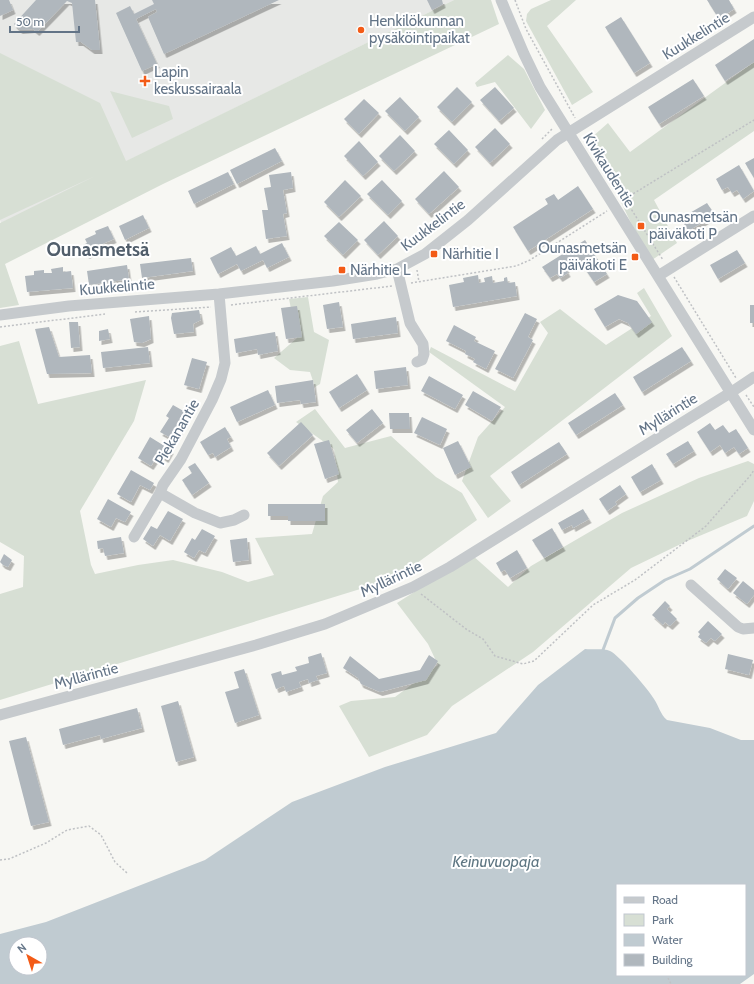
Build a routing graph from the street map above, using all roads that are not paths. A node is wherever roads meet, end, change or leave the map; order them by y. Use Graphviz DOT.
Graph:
graph roads {
  1 [pos="502,0"];
  2 [pos="754,17"];
  3 [pos="568,132"];
  4 [pos="754,216"];
  5 [pos="397,269"];
  6 [pos="658,276"];
  7 [pos="219,294"];
  8 [pos="0,315"];
  9 [pos="417,362"];
  10 [pos="754,377"];
  11 [pos="730,393"];
  12 [pos="754,430"];
  13 [pos="160,493"];
  14 [pos="244,515"];
  15 [pos="134,537"];
  16 [pos="691,585"];
  17 [pos="754,628"];
  18 [pos="0,715"];
  1 -- 3 [label="street, Kivikaudentie"];
  2 -- 3 [label="street, Kuukkelintie"];
  3 -- 5 [label="street, Kuukkelintie"];
  3 -- 6 [label="street, Kivikaudentie"];
  4 -- 6 [label="street"];
  5 -- 7 [label="street, Kuukkelintie"];
  5 -- 9 [label="street"];
  6 -- 11 [label="street, Kivikaudentie"];
  7 -- 8 [label="street, Kuukkelintie"];
  7 -- 13 [label="street, Piekanantie"];
  10 -- 11 [label="street, Myllärintie"];
  11 -- 12 [label="street, Kivikaudentie"];
  11 -- 18 [label="street, Myllärintie"];
  13 -- 14 [label="street"];
  13 -- 15 [label="street, Piekanantie"];
  16 -- 17 [label="street"];
}
